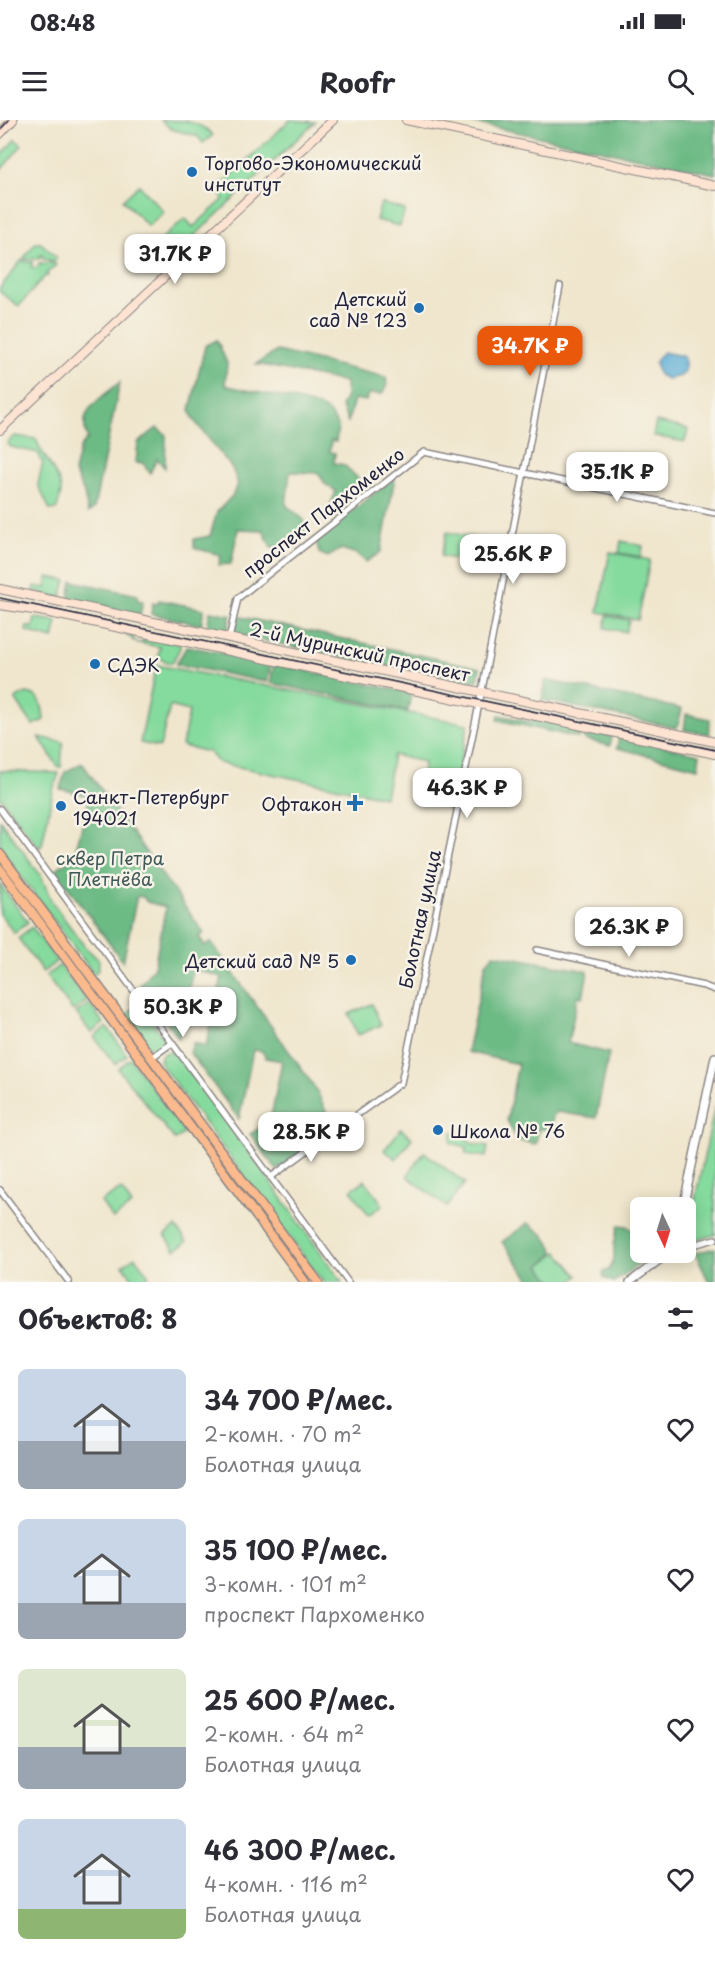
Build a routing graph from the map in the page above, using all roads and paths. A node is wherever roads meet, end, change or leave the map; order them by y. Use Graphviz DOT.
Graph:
graph roads {
  1 [pos="13,120"];
  2 [pos="333,120"];
  3 [pos="406,120"];
  4 [pos="0,134"];
  5 [pos="715,186"];
  6 [pos="560,286"];
  7 [pos="0,430"];
  8 [pos="522,473"];
  9 [pos="715,513"];
  10 [pos="0,589"];
  11 [pos="0,605"];
  12 [pos="229,639"];
  13 [pos="481,693"];
  14 [pos="479,704"];
  15 [pos="715,742"];
  16 [pos="715,754"];
  17 [pos="0,809"];
  18 [pos="0,854"];
  19 [pos="0,869"];
  20 [pos="537,950"];
  21 [pos="715,990"];
  22 [pos="172,1043"];
  23 [pos="715,1057"];
  24 [pos="151,1058"];
  25 [pos="271,1178"];
  26 [pos="0,1190"];
  27 [pos="685,1197"];
  28 [pos="715,1239"];
  29 [pos="696,1244"];
  30 [pos="655,1263"];
  31 [pos="69,1282"];
  32 [pos="305,1282"];
  33 [pos="318,1282"];
  34 [pos="348,1282"];
  35 [pos="630,1282"];
  1 -- 4 [label="main road"];
  2 -- 7 [label="main road"];
  3 -- 5 [label="main road"];
  6 -- 8 [label="street, Болотная улица"];
  8 -- 9 [label="street, проспект Пархоменко"];
  8 -- 12 [label="street, проспект Пархоменко"];
  8 -- 13 [label="street, Болотная улица"];
  10 -- 12 [label="main road, 2-й Муринский проспект"];
  11 -- 14 [label="main road, 2-й Муринский проспект"];
  12 -- 13 [label="main road, 2-й Муринский проспект"];
  13 -- 14 [label="street, Болотная улица"];
  13 -- 15 [label="main road, 2-й Муринский проспект"];
  14 -- 16 [label="main road, 2-й Муринский проспект"];
  14 -- 25 [label="street, Болотная улица"];
  17 -- 22 [label="street"];
  18 -- 24 [label="main road"];
  19 -- 32 [label="main road"];
  20 -- 21 [label="street"];
  22 -- 24 [label="street"];
  22 -- 25 [label="street"];
  23 -- 27 [label="street"];
  24 -- 33 [label="main road"];
  25 -- 34 [label="street"];
  26 -- 31 [label="street"];
  28 -- 29 [label="street"];
  30 -- 35 [label="street"];
}
